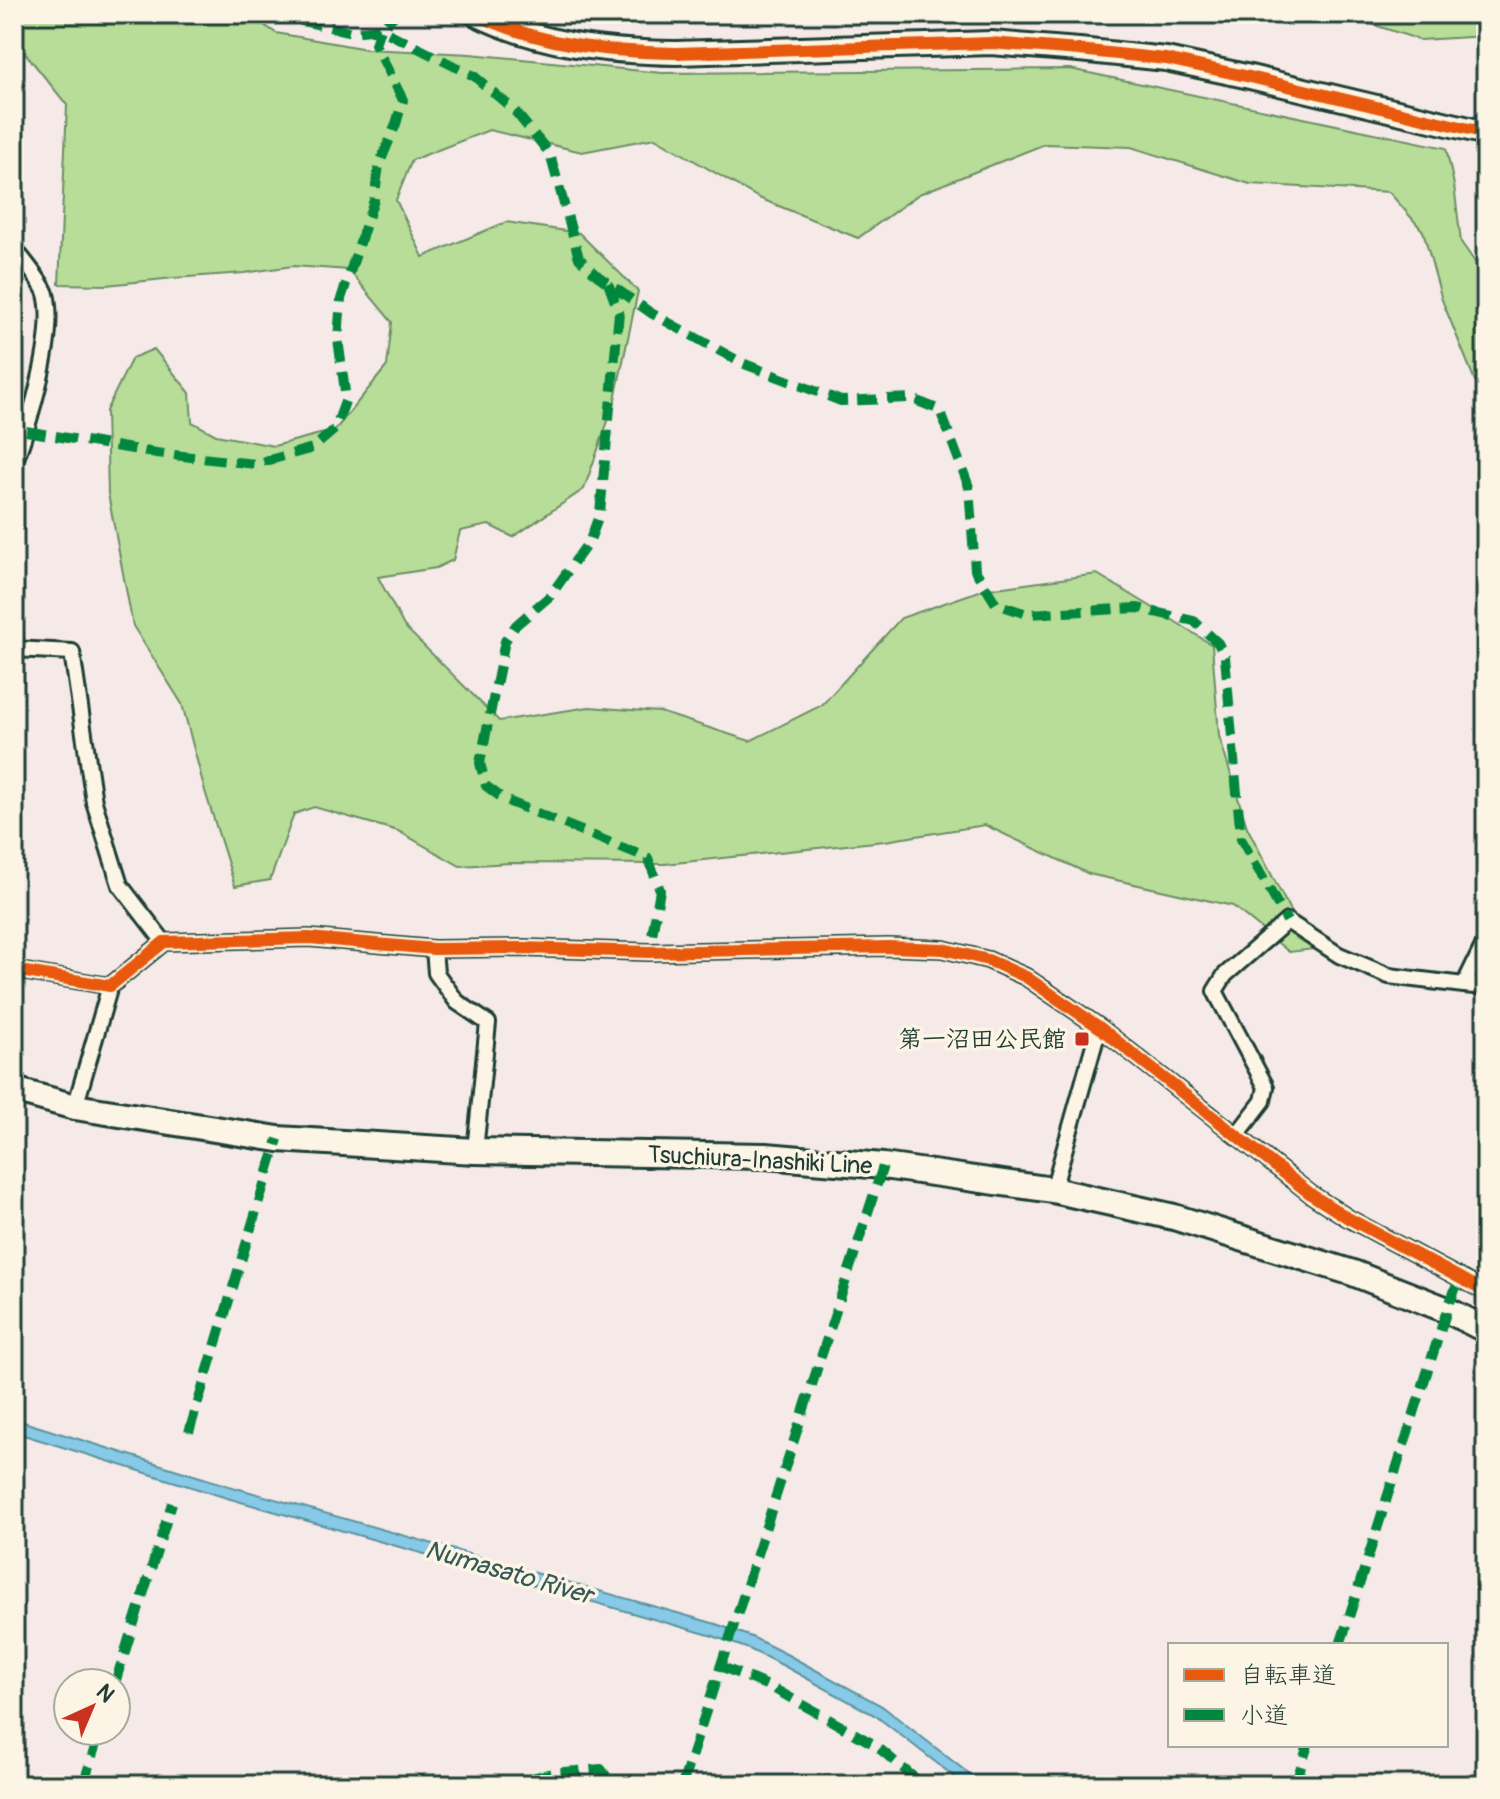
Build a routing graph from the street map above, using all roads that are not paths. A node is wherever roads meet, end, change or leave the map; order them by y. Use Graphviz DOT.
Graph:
graph roads {
  1 [pos="476,14"];
  2 [pos="1486,133"];
  3 [pos="14,248"];
  4 [pos="14,464"];
  5 [pos="14,632"];
  6 [pos="15,649"];
  7 [pos="1486,940"];
  8 [pos="164,942"];
  9 [pos="434,949"];
  10 [pos="14,970"];
  11 [pos="1464,985"];
  12 [pos="110,986"];
  13 [pos="1486,987"];
  14 [pos="1099,1027"];
  15 [pos="14,1090"];
  16 [pos="75,1107"];
  17 [pos="1236,1136"];
  18 [pos="475,1151"];
  19 [pos="1053,1190"];
  20 [pos="1486,1292"];
  21 [pos="1486,1330"];
  1 -- 2 [label="street"];
  3 -- 4 [label="street"];
  5 -- 6 [label="street"];
  6 -- 8 [label="street"];
  7 -- 11 [label="street"];
  8 -- 9 [label="street"];
  8 -- 12 [label="street"];
  9 -- 14 [label="street"];
  9 -- 18 [label="street"];
  10 -- 12 [label="street"];
  11 -- 13 [label="street"];
  11 -- 17 [label="street"];
  12 -- 16 [label="street"];
  14 -- 17 [label="street"];
  14 -- 19 [label="street"];
  15 -- 16 [label="main road, Tsuchiura-Inashiki Line"];
  16 -- 18 [label="main road, Tsuchiura-Inashiki Line"];
  17 -- 20 [label="street"];
  18 -- 19 [label="main road, Tsuchiura-Inashiki Line"];
  19 -- 21 [label="main road, Tsuchiura-Inashiki Line"];
}
